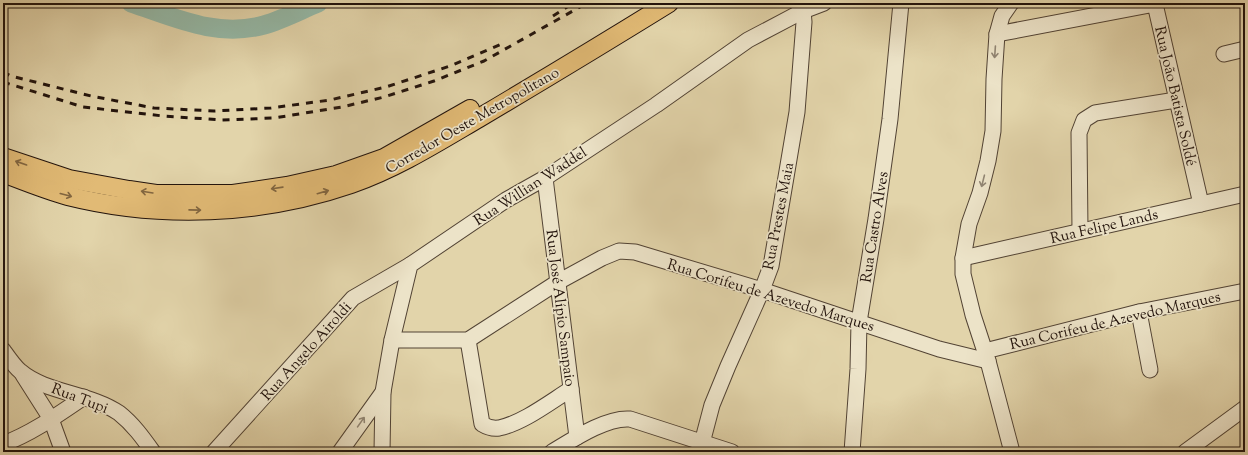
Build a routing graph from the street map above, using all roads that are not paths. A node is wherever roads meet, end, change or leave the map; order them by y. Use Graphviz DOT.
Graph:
graph roads {
  1 [pos="647,3"];
  2 [pos="669,3"];
  3 [pos="824,3"];
  4 [pos="901,3"];
  5 [pos="1011,3"];
  6 [pos="1155,3"];
  7 [pos="800,7"];
  8 [pos="996,34"];
  9 [pos="1245,49"];
  10 [pos="1224,54"];
  11 [pos="1176,100"];
  12 [pos="3,157"];
  13 [pos="3,173"];
  14 [pos="40,178"];
  15 [pos="544,178"];
  16 [pos="1245,194"];
  17 [pos="1201,204"];
  18 [pos="1080,231"];
  19 [pos="962,258"];
  20 [pos="410,265"];
  21 [pos="558,282"];
  22 [pos="762,290"];
  23 [pos="1245,291"];
  24 [pos="1139,312"];
  25 [pos="859,322"];
  26 [pos="392,340"];
  27 [pos="468,340"];
  28 [pos="4,352"];
  29 [pos="986,356"];
  30 [pos="1150,370"];
  31 [pos="20,371"];
  32 [pos="571,389"];
  33 [pos="383,392"];
  34 [pos="84,397"];
  35 [pos="1245,408"];
  36 [pos="51,419"];
  37 [pos="577,437"];
  38 [pos="3,444"];
  39 [pos="702,448"];
  40 [pos="63,452"];
  41 [pos="153,452"];
  42 [pos="214,452"];
  43 [pos="340,452"];
  44 [pos="382,452"];
  45 [pos="552,452"];
  46 [pos="732,452"];
  47 [pos="852,452"];
  48 [pos="1012,452"];
  49 [pos="1185,452"];
  1 -- 14 [label="main road, one-way"];
  14 -- 2 [label="main road, Corredor Oeste Metropolitano, one-way"];
  3 -- 7 [label="street, Rua Willian Waddel"];
  4 -- 25 [label="street, Rua Castro Alves"];
  5 -- 8 [label="street"];
  6 -- 8 [label="street, Rua João Batista Soldé"];
  6 -- 11 [label="street, Rua João Batista Soldé"];
  7 -- 15 [label="street, Rua Willian Waddel"];
  7 -- 22 [label="street, Rua Prestes Maia"];
  8 -- 19 [label="street, one-way"];
  9 -- 10 [label="street"];
  11 -- 17 [label="street, Rua João Batista Soldé"];
  11 -- 18 [label="street"];
  14 -- 12 [label="main road, one-way"];
  13 -- 14 [label="main road, Corredor Oeste Metropolitano"];
  15 -- 20 [label="street, Rua Willian Waddel"];
  15 -- 21 [label="street, Rua José Alípio Sampaio"];
  16 -- 17 [label="street, Rua Felipe Lands"];
  17 -- 18 [label="street, Rua Felipe Lands"];
  18 -- 19 [label="street, Rua Felipe Lands"];
  19 -- 29 [label="street"];
  20 -- 26 [label="street"];
  20 -- 42 [label="street, Rua Angelo Airoldi"];
  21 -- 22 [label="street, Rua Corifeu de Azevedo Marques"];
  21 -- 27 [label="street, Rua Corifeu de Azevedo Marques"];
  21 -- 32 [label="street, Rua José Alípio Sampaio"];
  22 -- 25 [label="street, Rua Corifeu de Azevedo Marques"];
  22 -- 39 [label="street, Rua Prestes Maia"];
  23 -- 24 [label="street, Rua Corifeu de Azevedo Marques"];
  24 -- 29 [label="street, Rua Corifeu de Azevedo Marques"];
  24 -- 30 [label="street"];
  25 -- 29 [label="street, Rua Corifeu de Azevedo Marques"];
  25 -- 47 [label="street, Rua Castro Alves"];
  26 -- 27 [label="street"];
  26 -- 33 [label="street"];
  27 -- 32 [label="street"];
  28 -- 31 [label="street, Rua Tupi"];
  29 -- 48 [label="street"];
  31 -- 34 [label="street, Rua Tupi"];
  31 -- 36 [label="street"];
  32 -- 37 [label="street, Rua José Alípio Sampaio"];
  43 -- 33 [label="street, one-way"];
  33 -- 44 [label="street"];
  34 -- 36 [label="street"];
  34 -- 41 [label="street, Rua Tupi"];
  35 -- 49 [label="street"];
  36 -- 38 [label="street"];
  36 -- 40 [label="street"];
  37 -- 39 [label="street"];
  37 -- 45 [label="street"];
  39 -- 46 [label="street"];
}
